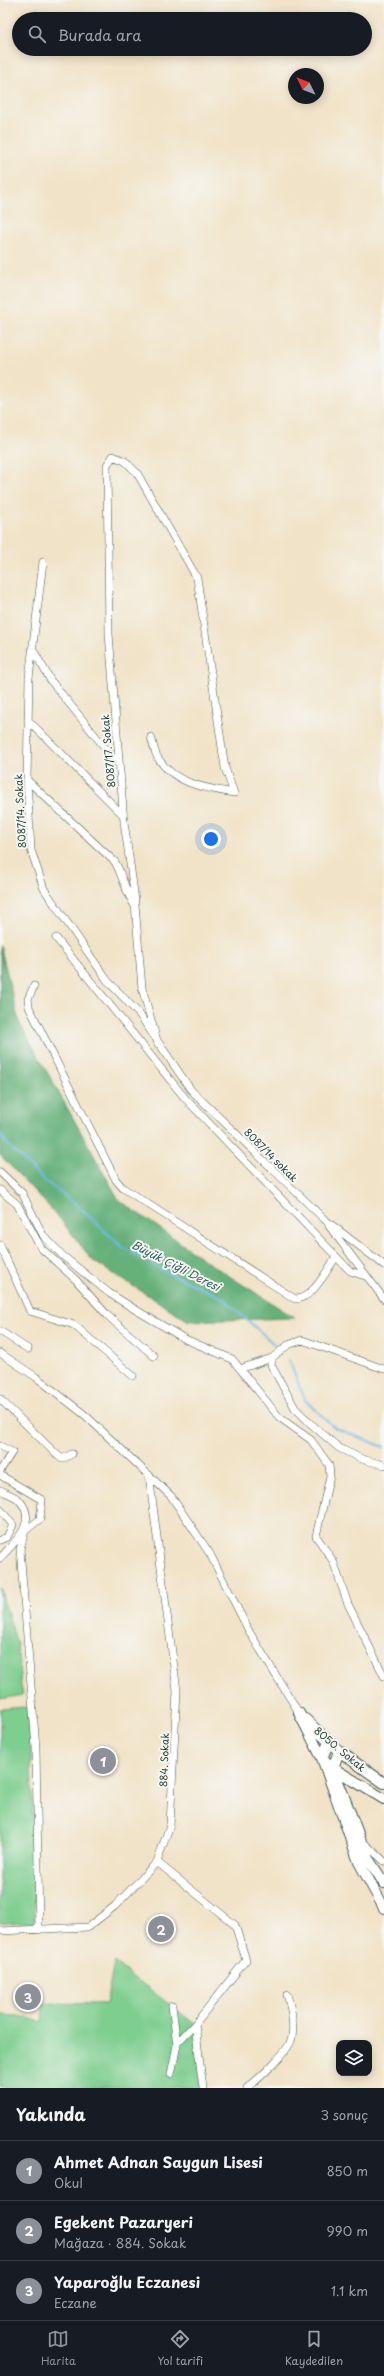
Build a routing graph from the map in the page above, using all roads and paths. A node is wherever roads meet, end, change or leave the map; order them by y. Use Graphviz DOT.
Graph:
graph roads {
  1 [pos="43,562"];
  2 [pos="32,647"];
  3 [pos="28,720"];
  4 [pos="151,737"];
  5 [pos="119,765"];
  6 [pos="27,780"];
  7 [pos="123,815"];
  8 [pos="135,906"];
  9 [pos="56,938"];
  10 [pos="34,986"];
  11 [pos="158,1044"];
  12 [pos="0,1172"];
  13 [pos="0,1190"];
  14 [pos="324,1219"];
  15 [pos="0,1245"];
  16 [pos="336,1258"];
  17 [pos="384,1265"];
  18 [pos="365,1276"];
  19 [pos="384,1299"];
  20 [pos="0,1331"];
  21 [pos="28,1349"];
  22 [pos="0,1353"];
  23 [pos="154,1356"];
  24 [pos="272,1358"];
  25 [pos="240,1369"];
  26 [pos="384,1369"];
  27 [pos="133,1376"];
  28 [pos="0,1400"];
  29 [pos="0,1446"];
  30 [pos="72,1454"];
  31 [pos="384,1465"];
  32 [pos="0,1471"];
  33 [pos="0,1475"];
  34 [pos="149,1475"];
  35 [pos="0,1490"];
  36 [pos="0,1510"];
  37 [pos="25,1531"];
  38 [pos="0,1540"];
  39 [pos="0,1558"];
  40 [pos="384,1676"];
  41 [pos="299,1713"];
  42 [pos="329,1742"];
  43 [pos="339,1751"];
  44 [pos="322,1758"];
  45 [pos="333,1768"];
  46 [pos="384,1783"];
  47 [pos="384,1799"];
  48 [pos="361,1840"];
  49 [pos="384,1861"];
  50 [pos="157,1862"];
  51 [pos="384,1883"];
  52 [pos="384,1908"];
  53 [pos="39,1930"];
  54 [pos="0,1931"];
  55 [pos="287,1995"];
  56 [pos="172,2006"];
  57 [pos="195,2024"];
  58 [pos="177,2042"];
  59 [pos="171,2074"];
  60 [pos="203,2088"];
  61 [pos="247,2088"];
  1 -- 2 [label="street, 8087/14. Sokak"];
  2 -- 3 [label="street, 8087/14. Sokak"];
  2 -- 5 [label="street"];
  3 -- 6 [label="street, 8087/14. Sokak"];
  3 -- 7 [label="street"];
  4 -- 5 [label="street, 8087/17. Sokak"];
  5 -- 7 [label="street, 8087/17. Sokak"];
  6 -- 8 [label="street"];
  6 -- 11 [label="street, 8087/14. Sokak"];
  7 -- 8 [label="street, 8087/17. Sokak"];
  8 -- 11 [label="street, 8087/17. Sokak"];
  9 -- 16 [label="street"];
  10 -- 16 [label="street"];
  11 -- 14 [label="street, 8087/14 sokak"];
  12 -- 25 [label="street"];
  13 -- 23 [label="street"];
  14 -- 17 [label="street, 8087/14 sokak"];
  14 -- 18 [label="street"];
  15 -- 27 [label="street"];
  16 -- 18 [label="street"];
  18 -- 19 [label="street"];
  20 -- 21 [label="street"];
  22 -- 34 [label="street"];
  24 -- 25 [label="street"];
  24 -- 26 [label="street"];
  24 -- 31 [label="street"];
  25 -- 40 [label="street"];
  28 -- 30 [label="street"];
  29 -- 32 [label="street"];
  33 -- 37 [label="street"];
  34 -- 41 [label="street"];
  34 -- 50 [label="street, 884. Sokak"];
  35 -- 37 [label="street"];
  36 -- 38 [label="street"];
  37 -- 39 [label="street"];
  37 -- 53 [label="street"];
  41 -- 42 [label="street, 8050. Sokak"];
  41 -- 44 [label="street"];
  42 -- 43 [label="street, 8050. Sokak"];
  42 -- 44 [label="street"];
  43 -- 45 [label="street"];
  43 -- 46 [label="street, 8050. Sokak"];
  44 -- 45 [label="street, 8050. Sokak"];
  44 -- 52 [label="street"];
  45 -- 47 [label="street, 8050. Sokak"];
  45 -- 48 [label="street"];
  48 -- 49 [label="street"];
  48 -- 51 [label="street"];
  50 -- 53 [label="street, 884. Sokak"];
  50 -- 57 [label="street"];
  53 -- 54 [label="street, 884. Sokak"];
  55 -- 61 [label="street"];
  56 -- 58 [label="street"];
  57 -- 58 [label="street"];
  57 -- 60 [label="street"];
  58 -- 59 [label="street"];
}
